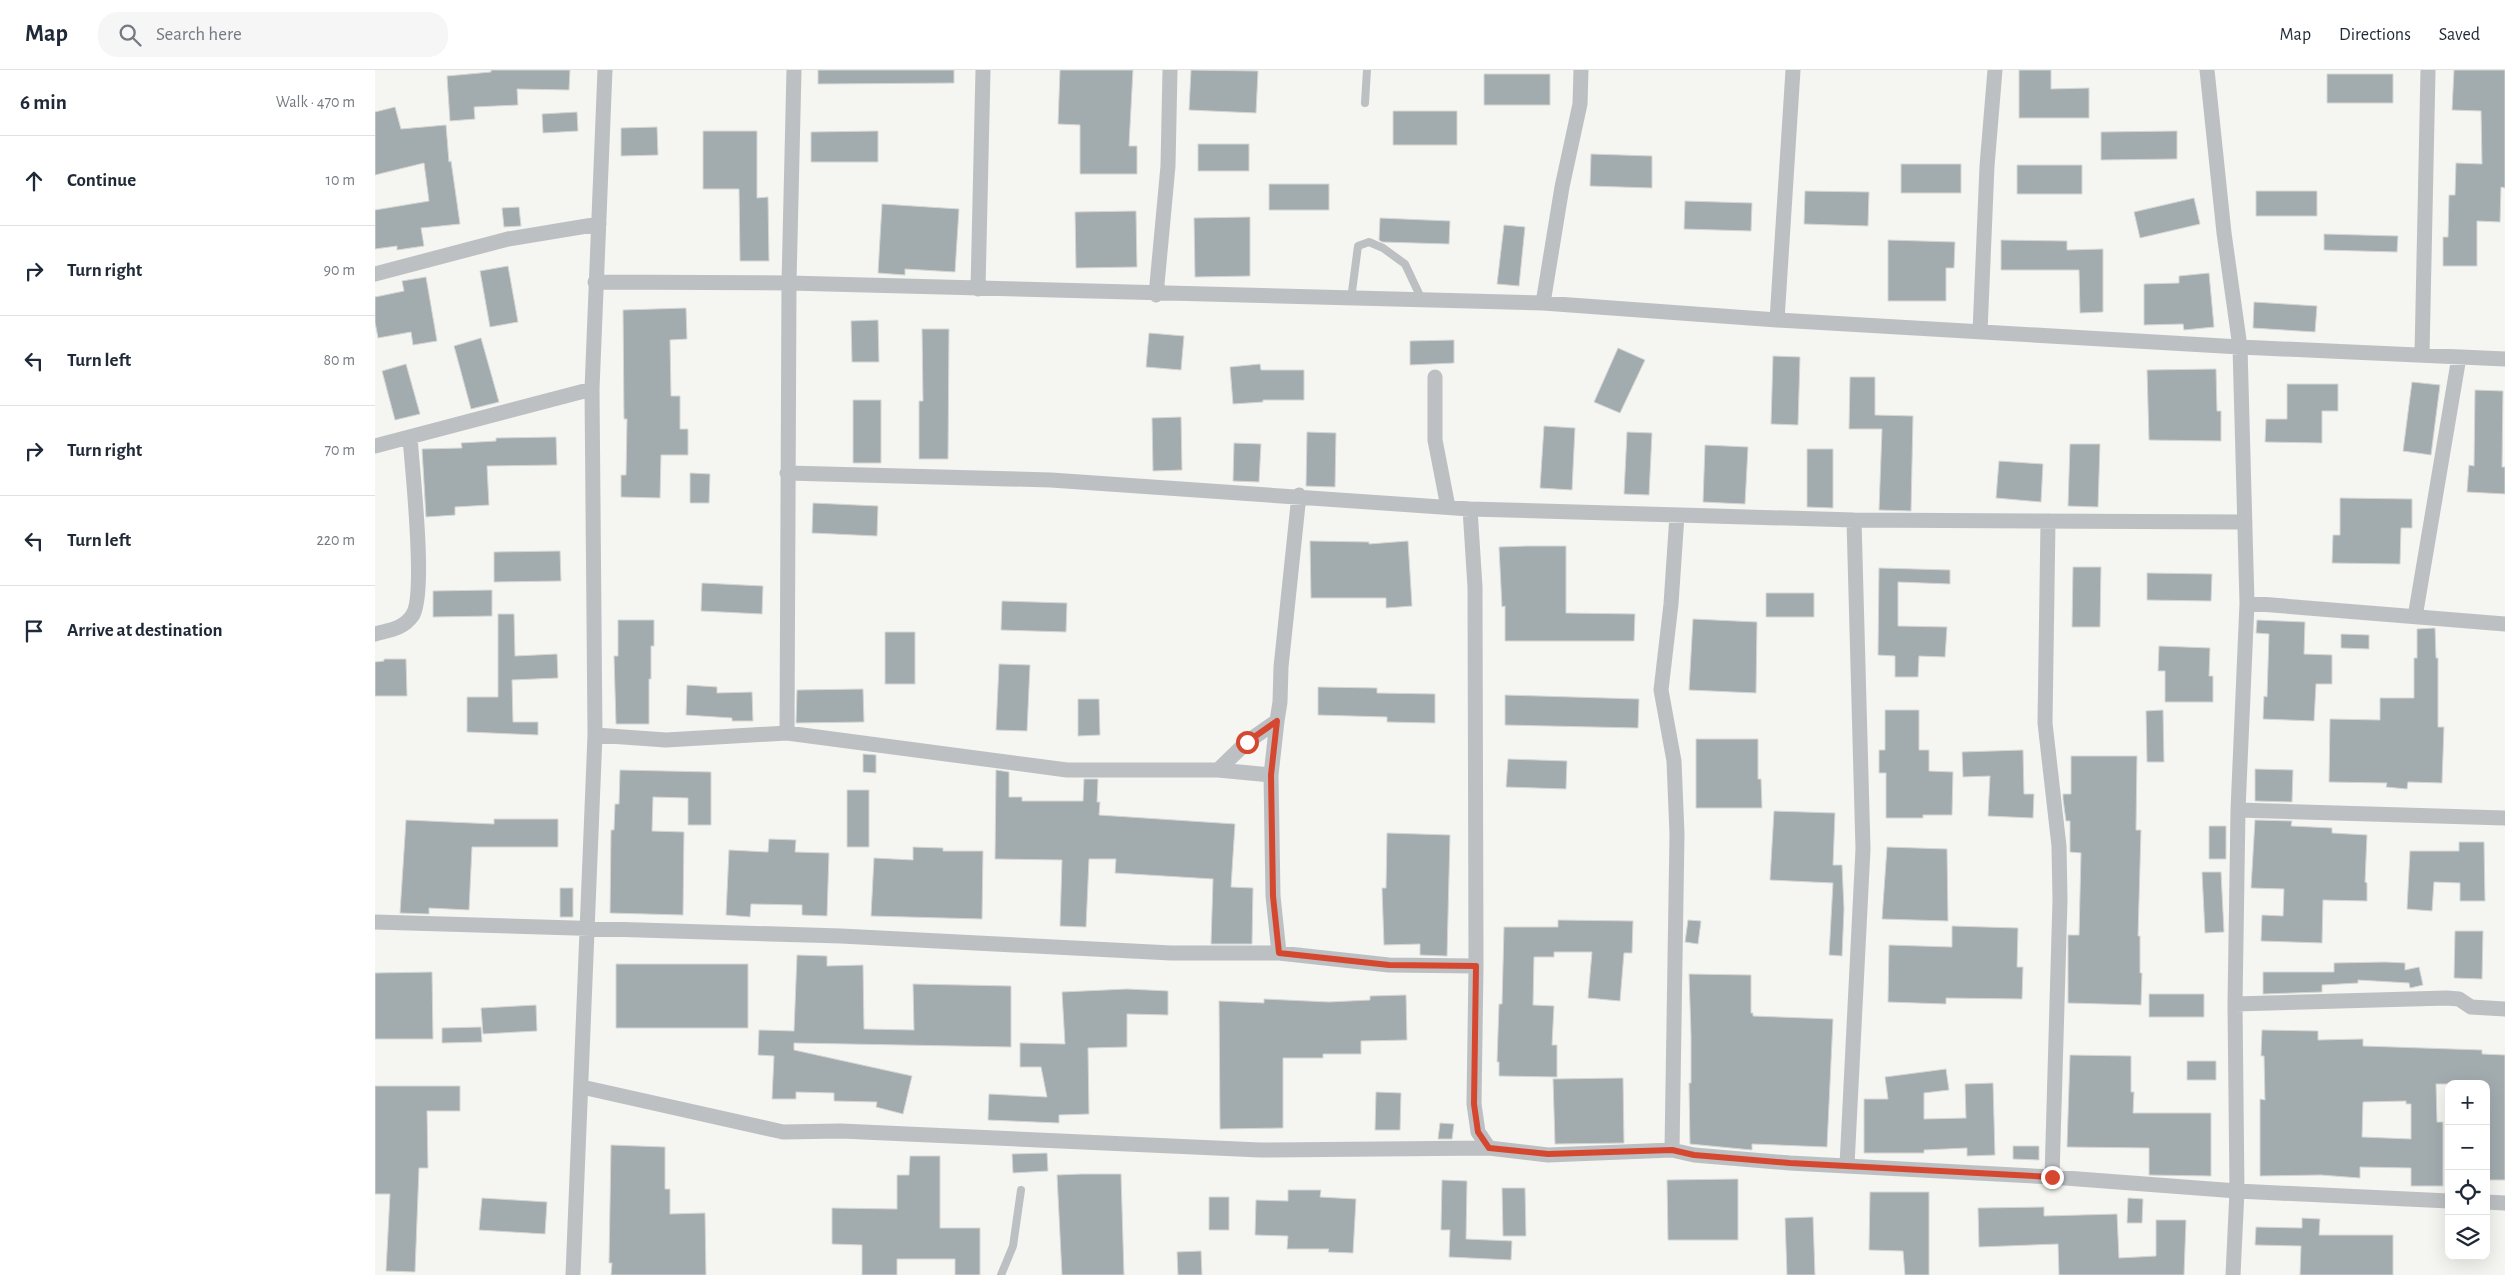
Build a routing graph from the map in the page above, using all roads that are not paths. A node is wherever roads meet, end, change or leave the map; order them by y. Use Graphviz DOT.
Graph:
graph roads {
  1 [pos="605,70"];
  2 [pos="794,70"];
  3 [pos="983,70"];
  4 [pos="1170,70"];
  5 [pos="1367,70"];
  6 [pos="1581,70"];
  7 [pos="1793,70"];
  8 [pos="1995,70"];
  9 [pos="2207,70"];
  10 [pos="2428,70"];
  11 [pos="1365,104"];
  12 [pos="599,224"];
  13 [pos="375,274"];
  14 [pos="595,282"];
  15 [pos="789,283"];
  16 [pos="978,289"];
  17 [pos="1156,294"];
  18 [pos="1351,299"];
  19 [pos="1421,300"];
  20 [pos="1543,303"];
  21 [pos="1777,320"];
  22 [pos="1980,332"];
  23 [pos="2240,347"];
  24 [pos="2421,355"];
  25 [pos="2459,357"];
  26 [pos="2505,359"];
  27 [pos="1435,377"];
  28 [pos="592,389"];
  29 [pos="410,437"];
  30 [pos="375,446"];
  31 [pos="787,473"];
  32 [pos="1299,495"];
  33 [pos="1448,507"];
  34 [pos="1470,509"];
  35 [pos="1677,514"];
  36 [pos="1855,520"];
  37 [pos="2048,521"];
  38 [pos="2245,522"];
  39 [pos="2247,603"];
  40 [pos="2415,617"];
  41 [pos="2505,624"];
  42 [pos="375,634"];
  43 [pos="1277,721"];
  44 [pos="787,734"];
  45 [pos="595,735"];
  46 [pos="1218,770"];
  47 [pos="1271,775"];
  48 [pos="2239,810"];
  49 [pos="2505,818"];
  50 [pos="375,922"];
  51 [pos="586,930"];
  52 [pos="1279,953"];
  53 [pos="1476,966"];
  54 [pos="2235,1004"];
  55 [pos="2505,1009"];
  56 [pos="582,1087"];
  57 [pos="1489,1148"];
  58 [pos="1672,1150"];
  59 [pos="1847,1164"];
  60 [pos="2052,1177"];
  61 [pos="1021,1190"];
  62 [pos="2237,1191"];
  63 [pos="2445,1201"];
  64 [pos="2490,1202"];
  65 [pos="2505,1203"];
  66 [pos="573,1275"];
  67 [pos="1001,1275"];
  68 [pos="2233,1275"];
  1 -- 12 [label="street"];
  2 -- 15 [label="street"];
  3 -- 16 [label="street"];
  4 -- 17 [label="street"];
  5 -- 11 [label="lane"];
  6 -- 20 [label="street"];
  7 -- 21 [label="street"];
  8 -- 22 [label="street"];
  9 -- 23 [label="street"];
  10 -- 24 [label="street"];
  12 -- 13 [label="street"];
  12 -- 14 [label="street"];
  14 -- 15 [label="street"];
  14 -- 28 [label="street"];
  15 -- 16 [label="street"];
  15 -- 31 [label="street"];
  16 -- 17 [label="street"];
  17 -- 18 [label="street"];
  18 -- 19 [label="street"];
  18 -- 19 [label="lane"];
  19 -- 20 [label="street"];
  20 -- 21 [label="street"];
  21 -- 22 [label="street"];
  22 -- 23 [label="street"];
  23 -- 24 [label="street"];
  23 -- 38 [label="street"];
  24 -- 25 [label="street"];
  25 -- 26 [label="street"];
  25 -- 40 [label="street"];
  27 -- 33 [label="street"];
  28 -- 29 [label="street"];
  28 -- 45 [label="street"];
  29 -- 30 [label="street"];
  29 -- 42 [label="street"];
  31 -- 32 [label="street"];
  31 -- 44 [label="street"];
  32 -- 33 [label="street"];
  32 -- 43 [label="street"];
  33 -- 34 [label="street"];
  34 -- 35 [label="street"];
  34 -- 53 [label="street"];
  35 -- 36 [label="street"];
  35 -- 58 [label="street"];
  36 -- 37 [label="street"];
  36 -- 59 [label="street"];
  37 -- 38 [label="street"];
  37 -- 60 [label="street"];
  38 -- 39 [label="street"];
  39 -- 40 [label="street"];
  39 -- 48 [label="street"];
  40 -- 41 [label="street"];
  43 -- 46 [label="street"];
  43 -- 47 [label="street"];
  44 -- 45 [label="street"];
  44 -- 46 [label="street"];
  45 -- 51 [label="street"];
  46 -- 47 [label="street"];
  47 -- 52 [label="street"];
  48 -- 49 [label="street"];
  48 -- 54 [label="street"];
  50 -- 51 [label="street"];
  51 -- 52 [label="street"];
  51 -- 56 [label="street"];
  52 -- 53 [label="street"];
  53 -- 57 [label="street"];
  54 -- 55 [label="street"];
  54 -- 62 [label="street"];
  56 -- 57 [label="street"];
  56 -- 66 [label="street"];
  57 -- 58 [label="street"];
  58 -- 59 [label="street"];
  59 -- 60 [label="street"];
  60 -- 62 [label="street"];
  61 -- 67 [label="lane"];
  62 -- 63 [label="street"];
  62 -- 68 [label="street"];
  64 -- 65 [label="street"];
}
